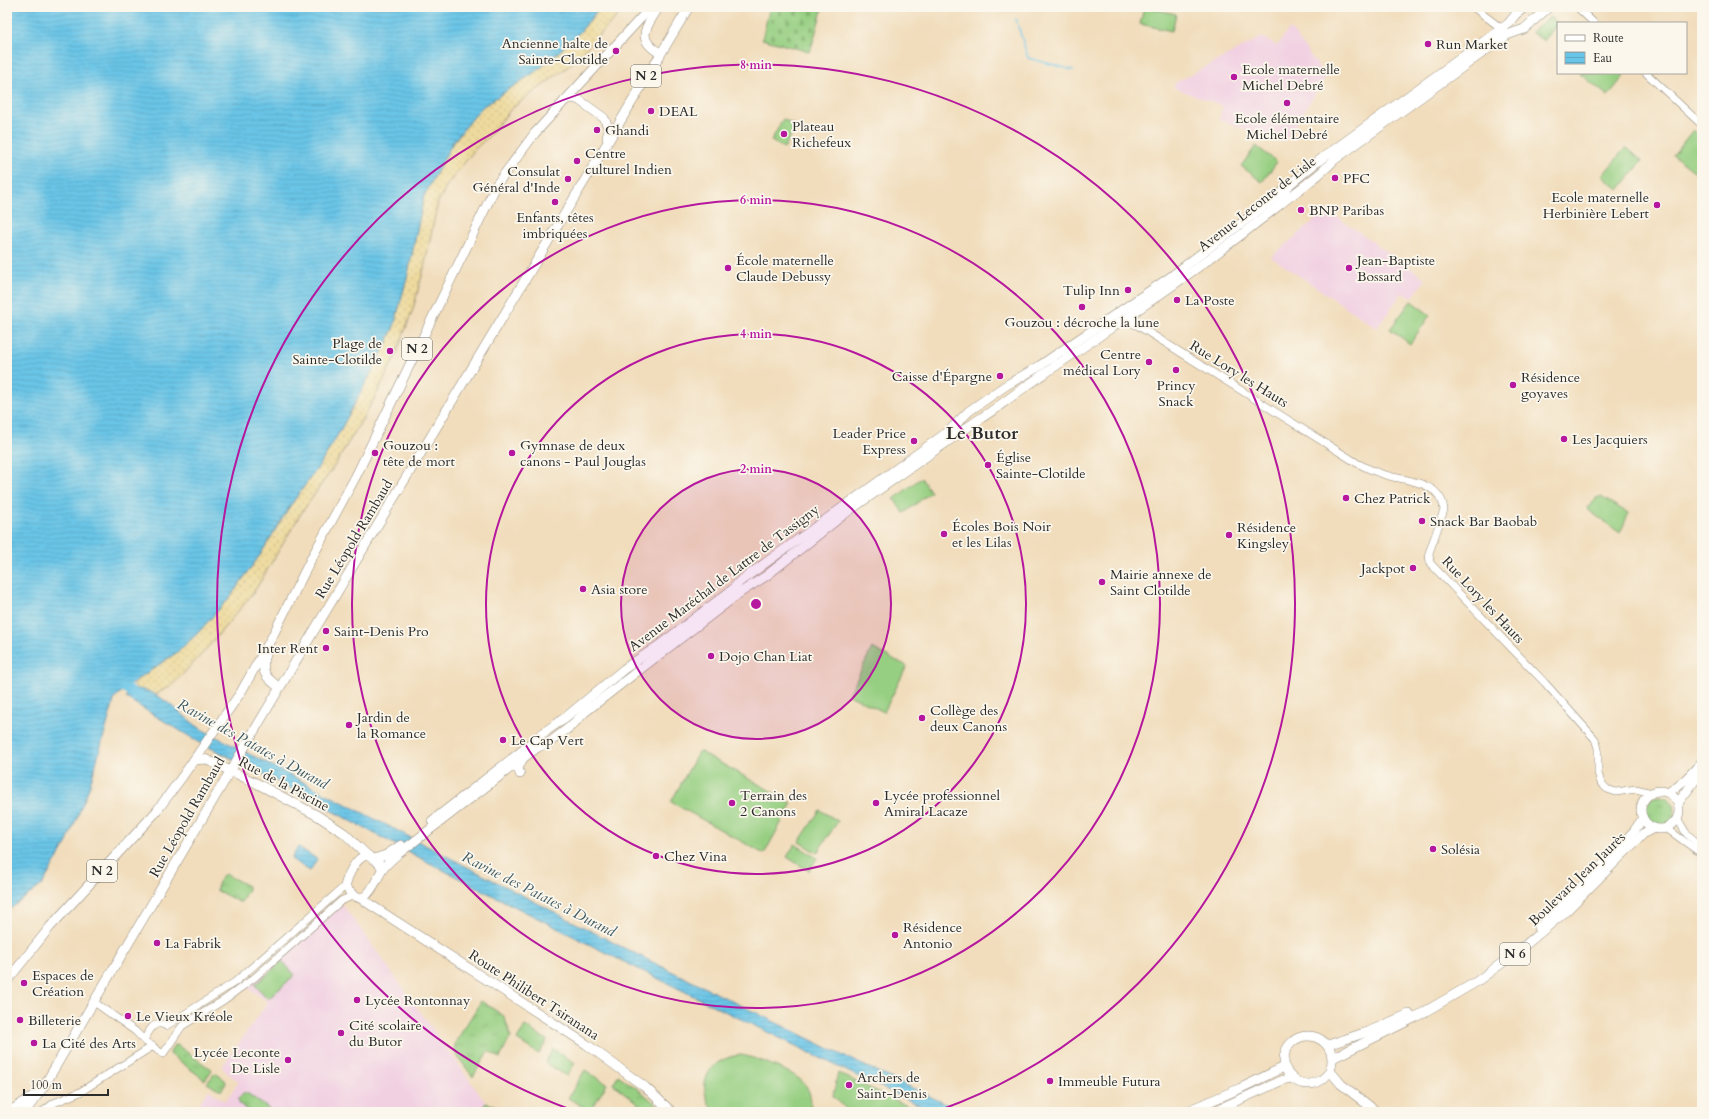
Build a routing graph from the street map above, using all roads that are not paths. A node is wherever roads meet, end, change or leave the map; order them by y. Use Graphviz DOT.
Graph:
graph roads {
  1 [pos="651,7"];
  2 [pos="659,7"];
  3 [pos="689,7"];
  4 [pos="1473,7"];
  5 [pos="1526,7"];
  6 [pos="1549,7"];
  7 [pos="1577,7"];
  8 [pos="1593,22"];
  9 [pos="1504,31"];
  10 [pos="660,54"];
  11 [pos="1647,74"];
  12 [pos="565,100"];
  13 [pos="1702,125"];
  14 [pos="605,146"];
  15 [pos="1118,313"];
  16 [pos="1129,316"];
  17 [pos="1136,324"];
  18 [pos="965,414"];
  19 [pos="978,420"];
  20 [pos="272,637"];
  21 [pos="280,688"];
  22 [pos="522,759"];
  23 [pos="194,760"];
  24 [pos="1702,762"];
  25 [pos="505,768"];
  26 [pos="230,771"];
  27 [pos="1702,771"];
  28 [pos="520,774"];
  29 [pos="248,780"];
  30 [pos="223,782"];
  31 [pos="1668,793"];
  32 [pos="1646,794"];
  33 [pos="1678,804"];
  34 [pos="1643,818"];
  35 [pos="1677,818"];
  36 [pos="1654,828"];
  37 [pos="1666,828"];
  38 [pos="1702,847"];
  39 [pos="400,849"];
  40 [pos="1702,854"];
  41 [pos="366,857"];
  42 [pos="383,869"];
  43 [pos="345,886"];
  44 [pos="371,892"];
  45 [pos="357,896"];
  46 [pos="376,907"];
  47 [pos="1562,910"];
  48 [pos="7,981"];
  49 [pos="94,1002"];
  50 [pos="1413,1015"];
  51 [pos="150,1030"];
  52 [pos="135,1031"];
  53 [pos="144,1040"];
  54 [pos="1328,1045"];
  55 [pos="153,1046"];
  56 [pos="1333,1058"];
  57 [pos="1284,1067"];
  58 [pos="1330,1071"];
  59 [pos="1291,1078"];
  60 [pos="1323,1079"];
  61 [pos="1341,1084"];
  62 [pos="44,1086"];
  63 [pos="9,1112"];
  64 [pos="24,1112"];
  65 [pos="42,1112"];
  66 [pos="672,1112"];
  67 [pos="1185,1112"];
  68 [pos="1212,1112"];
  69 [pos="1377,1112"];
  1 -- 12 [label="main road, N 2"];
  2 -- 10 [label="main road"];
  3 -- 10 [label="main road, Rue Léopold Rambaud / N 2"];
  4 -- 9 [label="street"];
  5 -- 9 [label="main road, Avenue Leconte de Lisle"];
  6 -- 9 [label="main road, Avenue Leconte de Lisle"];
  7 -- 8 [label="street"];
  9 -- 15 [label="main road, Avenue Leconte de Lisle"];
  9 -- 16 [label="main road, Avenue Leconte de Lisle"];
  10 -- 14 [label="main road, Rue Léopold Rambaud / N 2"];
  11 -- 13 [label="street"];
  12 -- 14 [label="main road"];
  12 -- 20 [label="main road, N 2"];
  14 -- 21 [label="main road, Rue Léopold Rambaud / N 2"];
  15 -- 16 [label="street"];
  15 -- 18 [label="main road, Avenue Leconte de Lisle"];
  16 -- 17 [label="main road"];
  16 -- 19 [label="main road, Avenue Leconte de Lisle"];
  17 -- 32 [label="street, Rue Lory les Hauts"];
  18 -- 25 [label="main road, Avenue Maréchal de Lattre de Tassigny"];
  19 -- 22 [label="main road, Avenue Maréchal de Lattre de Tassigny"];
  20 -- 21 [label="main road"];
  20 -- 23 [label="main road, N 2"];
  21 -- 26 [label="main road, Rue Léopold Rambaud / N 2"];
  22 -- 25 [label="main road"];
  22 -- 28 [label="main road"];
  23 -- 26 [label="main road, Rue de la Piscine"];
  23 -- 48 [label="main road, N 2"];
  24 -- 31 [label="main road"];
  25 -- 39 [label="main road"];
  26 -- 29 [label="main road, Rue de la Piscine"];
  26 -- 30 [label="main road, Rue Léopold Rambaud / N 2"];
  27 -- 33 [label="main road"];
  29 -- 30 [label="main road"];
  29 -- 41 [label="main road, Rue de la Piscine"];
  30 -- 49 [label="main road, Rue Léopold Rambaud / N 2"];
  31 -- 32 [label="main road"];
  31 -- 33 [label="main road"];
  32 -- 34 [label="main road"];
  33 -- 35 [label="main road"];
  34 -- 36 [label="main road"];
  34 -- 47 [label="main road, Boulevard Jean Jaurès / N 6"];
  35 -- 37 [label="main road"];
  35 -- 38 [label="street"];
  36 -- 37 [label="main road"];
  36 -- 47 [label="main road, Boulevard Jean Jaurès / N 6"];
  37 -- 40 [label="street"];
  39 -- 41 [label="main road"];
  39 -- 42 [label="main road"];
  41 -- 42 [label="main road"];
  41 -- 43 [label="main road"];
  42 -- 44 [label="main road"];
  43 -- 45 [label="main road, Route Philibert Tsiranana"];
  43 -- 51 [label="street"];
  44 -- 45 [label="main road"];
  44 -- 46 [label="main road"];
  45 -- 46 [label="main road, Route Philibert Tsiranana"];
  45 -- 55 [label="street"];
  46 -- 66 [label="main road, Route Philibert Tsiranana"];
  47 -- 50 [label="main road, Boulevard Jean Jaurès / N 6"];
  49 -- 52 [label="street"];
  49 -- 62 [label="main road, Rue Léopold Rambaud / N 2"];
  50 -- 54 [label="main road, Boulevard Jean Jaurès / N 6"];
  50 -- 56 [label="main road, Boulevard Jean Jaurès / N 6"];
  51 -- 52 [label="street"];
  51 -- 53 [label="street"];
  52 -- 53 [label="street"];
  53 -- 55 [label="street"];
  54 -- 56 [label="main road"];
  54 -- 57 [label="main road"];
  55 -- 65 [label="street"];
  56 -- 58 [label="main road"];
  57 -- 59 [label="main road"];
  57 -- 67 [label="main road"];
  58 -- 60 [label="main road"];
  58 -- 61 [label="main road"];
  59 -- 60 [label="main road"];
  59 -- 68 [label="main road"];
  60 -- 61 [label="main road"];
  61 -- 69 [label="main road"];
  62 -- 63 [label="main road, N 2"];
  62 -- 64 [label="main road"];
}
